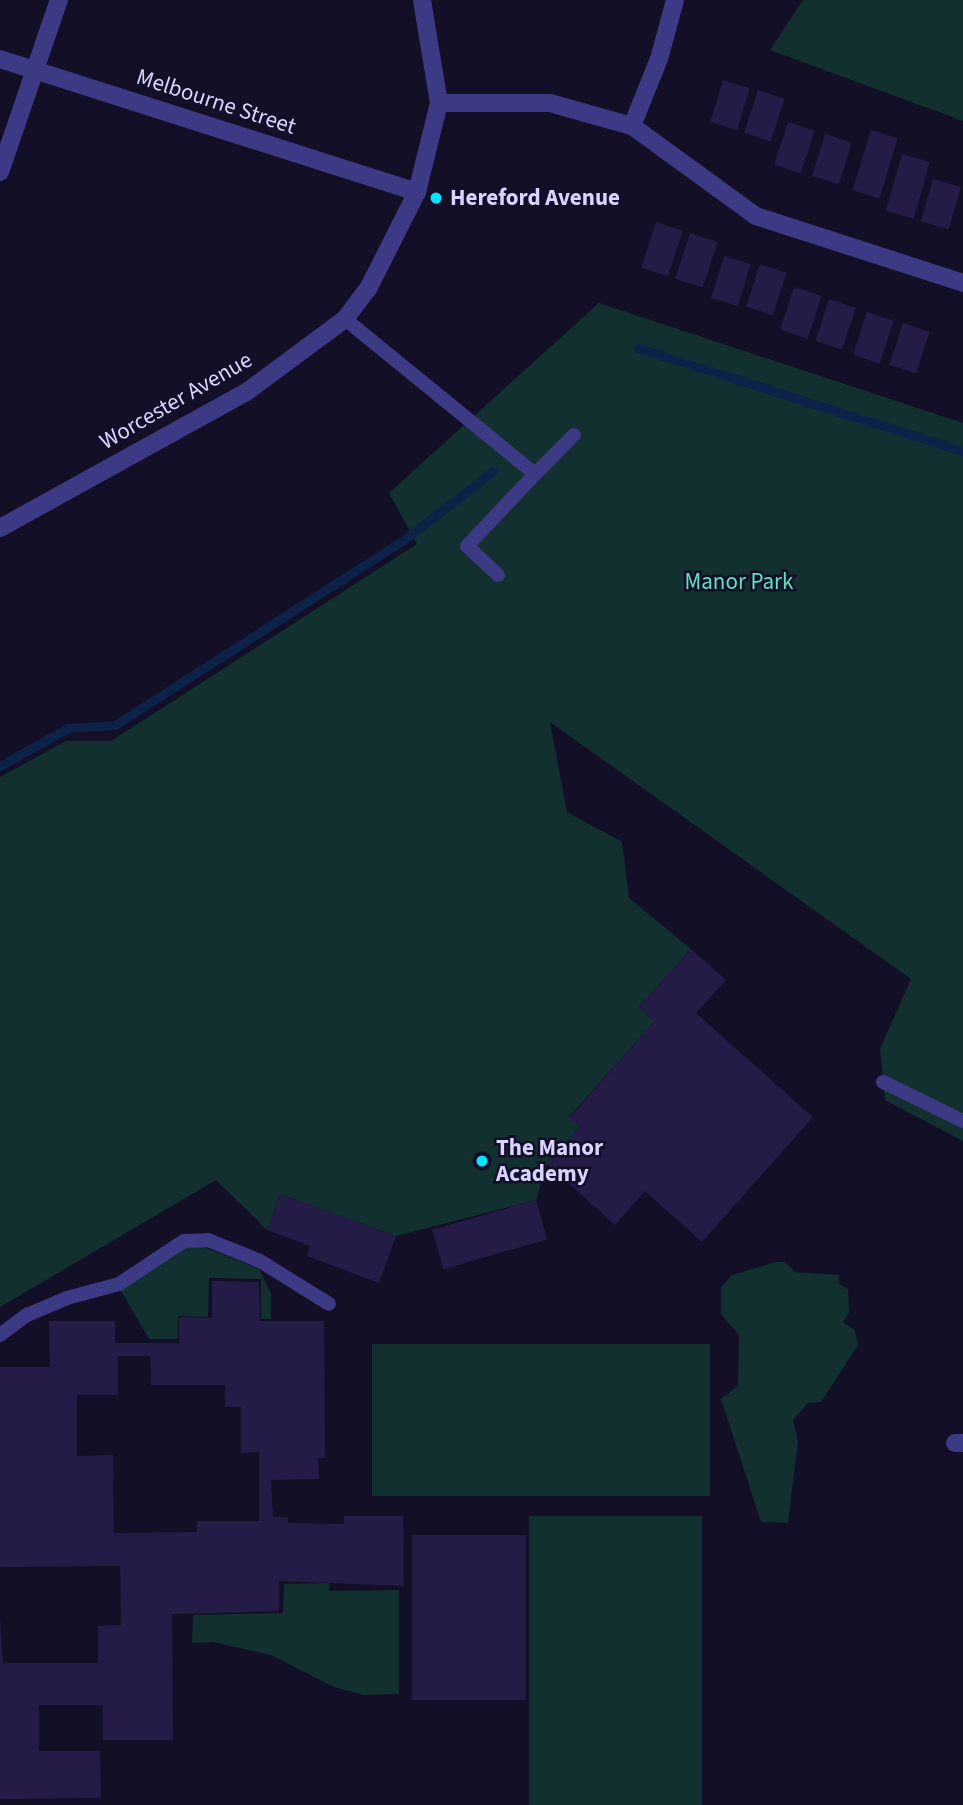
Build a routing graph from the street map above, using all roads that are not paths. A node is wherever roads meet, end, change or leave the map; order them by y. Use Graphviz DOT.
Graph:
graph roads {
  1 [pos="59,0"];
  2 [pos="422,0"];
  3 [pos="675,0"];
  4 [pos="0,59"];
  5 [pos="36,69"];
  6 [pos="439,103"];
  7 [pos="632,126"];
  8 [pos="0,172"];
  9 [pos="417,192"];
  10 [pos="963,284"];
  11 [pos="345,319"];
  12 [pos="574,435"];
  13 [pos="535,474"];
  14 [pos="0,528"];
  15 [pos="498,575"];
  16 [pos="883,1082"];
  17 [pos="963,1121"];
  18 [pos="328,1304"];
  19 [pos="0,1335"];
  1 -- 5 [label="street"];
  2 -- 6 [label="street, Worcester Avenue"];
  3 -- 7 [label="street"];
  4 -- 5 [label="street, Melbourne Street"];
  5 -- 8 [label="street"];
  5 -- 9 [label="street, Melbourne Street"];
  6 -- 7 [label="street"];
  6 -- 9 [label="street, Worcester Avenue"];
  7 -- 10 [label="street"];
  9 -- 11 [label="street, Worcester Avenue"];
  11 -- 13 [label="lane"];
  11 -- 14 [label="street, Worcester Avenue"];
  12 -- 13 [label="lane"];
  13 -- 15 [label="lane"];
  16 -- 17 [label="lane"];
  18 -- 19 [label="lane"];
}
